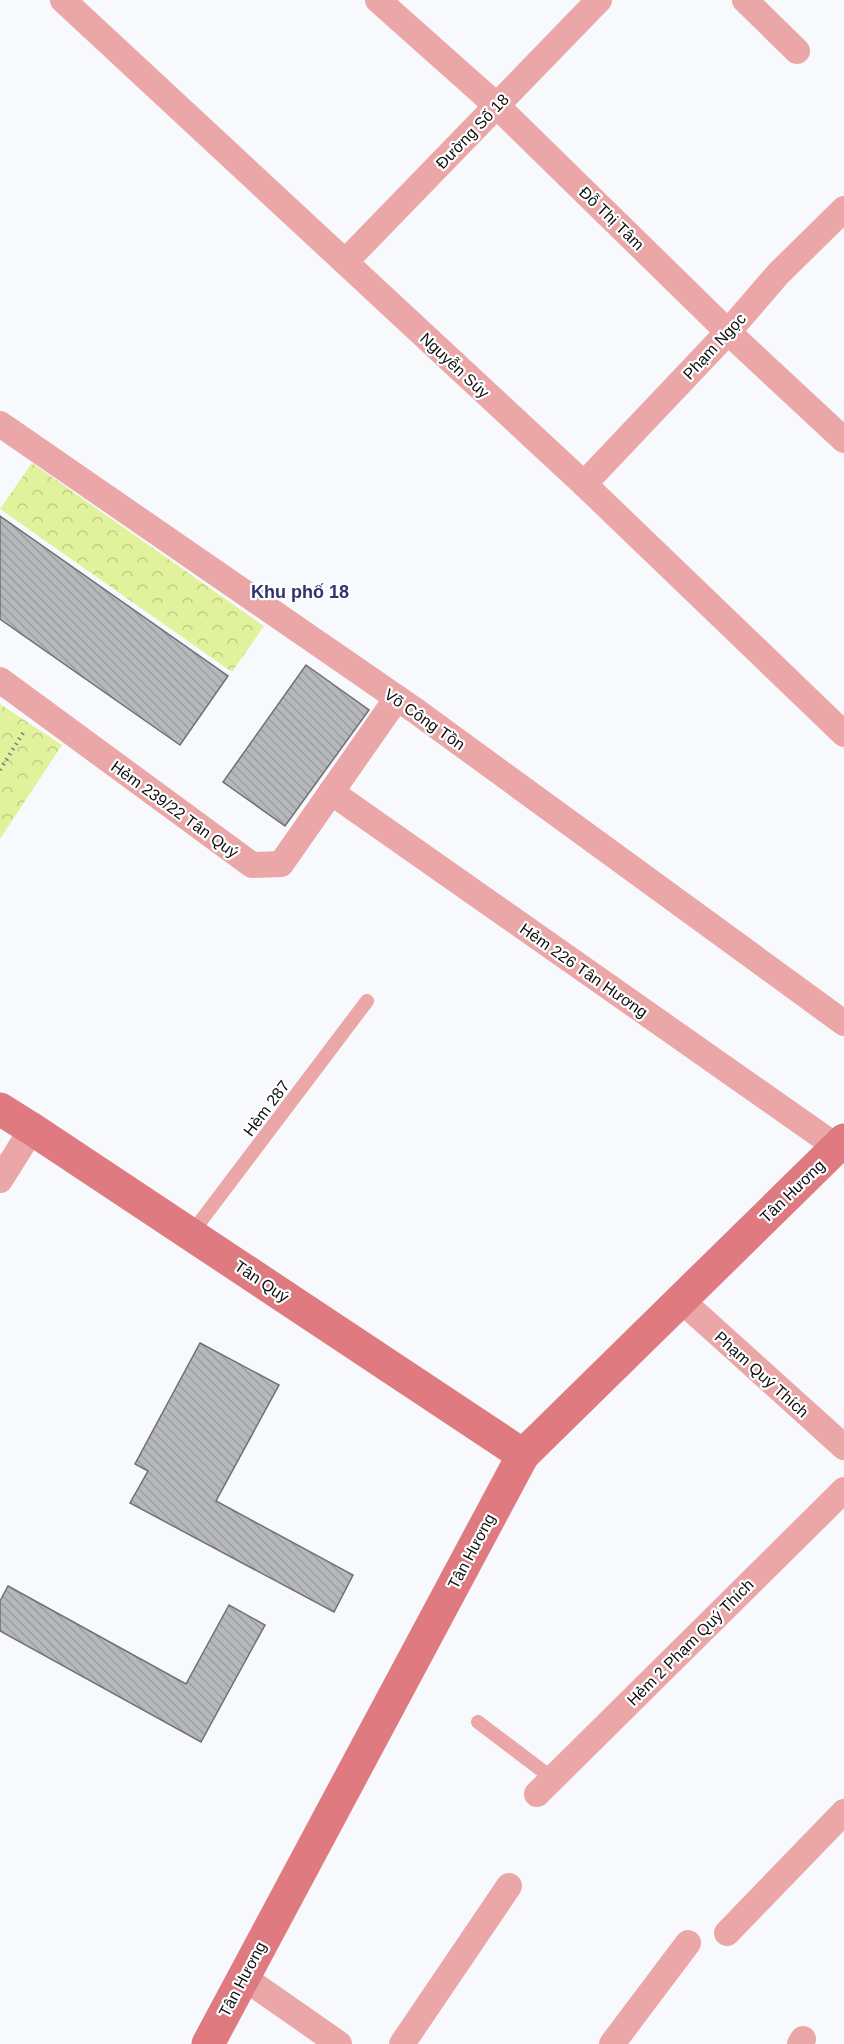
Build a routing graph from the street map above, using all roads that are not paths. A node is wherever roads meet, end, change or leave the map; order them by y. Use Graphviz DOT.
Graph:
graph roads {
  1 [pos="63,0"];
  2 [pos="378,0"];
  3 [pos="599,0"];
  4 [pos="744,0"];
  5 [pos="797,51"];
  6 [pos="497,106"];
  7 [pos="844,209"];
  8 [pos="345,262"];
  9 [pos="728,332"];
  10 [pos="0,424"];
  11 [pos="844,440"];
  12 [pos="584,484"];
  13 [pos="0,680"];
  14 [pos="396,698"];
  15 [pos="841,724"];
  16 [pos="331,792"];
  17 [pos="368,1001"];
  18 [pos="844,1023"];
  19 [pos="0,1109"];
  20 [pos="32,1129"];
  21 [pos="840,1144"];
  22 [pos="0,1180"];
  23 [pos="191,1234"];
  24 [pos="681,1300"];
  25 [pos="844,1447"];
  26 [pos="523,1455"];
  27 [pos="844,1490"];
  28 [pos="478,1722"];
  29 [pos="545,1786"];
  30 [pos="842,1818"];
  31 [pos="509,1886"];
  32 [pos="727,1932"];
  33 [pos="688,1943"];
  34 [pos="243,1977"];
  35 [pos="208,2044"];
  36 [pos="339,2044"];
  37 [pos="402,2044"];
  38 [pos="612,2044"];
  1 -- 8 [label="street, Nguyễn Súy"];
  2 -- 6 [label="street, Đỗ Thị Tâm"];
  3 -- 6 [label="street, Đường Số 18"];
  4 -- 5 [label="street"];
  6 -- 8 [label="street, Đường Số 18"];
  6 -- 9 [label="street, Đỗ Thị Tâm"];
  7 -- 9 [label="street, Phạm Ngọc"];
  8 -- 12 [label="street, Nguyễn Súy"];
  9 -- 11 [label="street, Đỗ Thị Tâm"];
  9 -- 12 [label="street, Phạm Ngọc"];
  10 -- 14 [label="street, Võ Công Tồn"];
  12 -- 15 [label="street, Nguyễn Súy"];
  13 -- 16 [label="street, Hẻm 239/22 Tân Quý"];
  14 -- 16 [label="street, Hẻm 239/22 Tân Quý"];
  14 -- 18 [label="street, Võ Công Tồn"];
  16 -- 21 [label="street, Hẻm 226 Tân Hương"];
  17 -- 23 [label="lane, Hèm 287"];
  19 -- 20 [label="street, Tân Quý"];
  20 -- 22 [label="street"];
  20 -- 23 [label="street, Tân Quý"];
  21 -- 24 [label="street, Tân Hương"];
  23 -- 26 [label="street, Tân Quý"];
  24 -- 25 [label="street, Phạm Quý Thích"];
  24 -- 26 [label="street, Tân Hương"];
  26 -- 34 [label="street, Tân Hương"];
  27 -- 29 [label="street, Hẻm 2 Phạm Quý Thích"];
  28 -- 29 [label="lane"];
  30 -- 32 [label="street"];
  31 -- 37 [label="street"];
  33 -- 38 [label="street"];
  34 -- 35 [label="street, Tân Hương"];
  34 -- 36 [label="street"];
}
